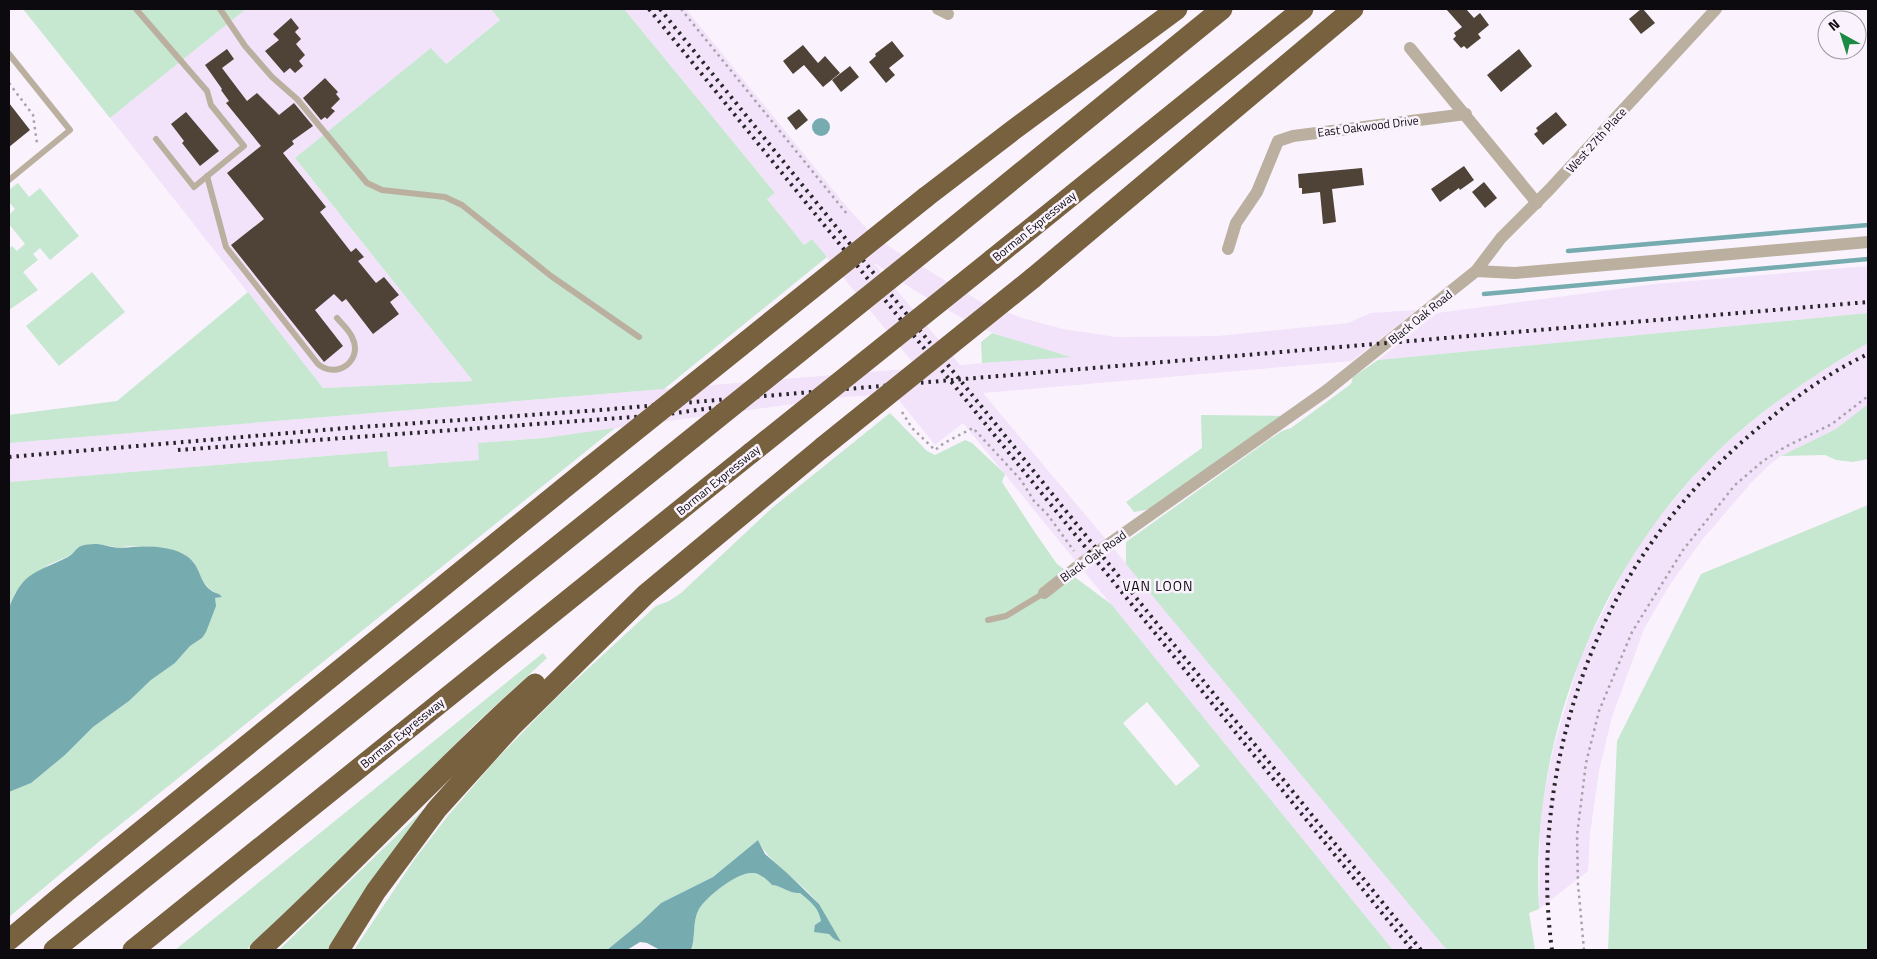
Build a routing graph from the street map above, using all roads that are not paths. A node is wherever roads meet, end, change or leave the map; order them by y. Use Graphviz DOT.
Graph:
graph roads {
  1 [pos="136,9"];
  2 [pos="220,9"];
  3 [pos="1177,9"];
  4 [pos="1222,9"];
  5 [pos="1302,9"];
  6 [pos="1352,9"];
  7 [pos="1716,9"];
  8 [pos="1410,48"];
  9 [pos="9,54"];
  10 [pos="1466,114"];
  11 [pos="156,139"];
  12 [pos="207,176"];
  13 [pos="9,180"];
  14 [pos="1537,203"];
  15 [pos="1868,242"];
  16 [pos="1228,249"];
  17 [pos="1476,271"];
  18 [pos="337,318"];
  19 [pos="639,337"];
  20 [pos="1044,592"];
  21 [pos="646,594"];
  22 [pos="988,620"];
  23 [pos="66,892"];
  24 [pos="9,930"];
  25 [pos="9,940"];
  26 [pos="54,950"];
  27 [pos="134,950"];
  28 [pos="260,950"];
  29 [pos="339,950"];
  1 -- 12 [label="lane"];
  2 -- 19 [label="lane"];
  3 -- 23 [label="highway, bridge"];
  4 -- 26 [label="highway, bridge"];
  5 -- 27 [label="highway, Borman Expressway, bridge"];
  6 -- 21 [label="highway, bridge"];
  7 -- 14 [label="street, West 27th Place"];
  8 -- 10 [label="street"];
  9 -- 13 [label="lane"];
  10 -- 14 [label="street"];
  10 -- 16 [label="street, East Oakwood Drive"];
  11 -- 12 [label="lane"];
  12 -- 18 [label="lane"];
  14 -- 17 [label="street, West 27th Place"];
  15 -- 17 [label="street"];
  17 -- 20 [label="street, Black Oak Road"];
  20 -- 22 [label="lane"];
  21 -- 28 [label="highway"];
  21 -- 29 [label="highway"];
  23 -- 24 [label="highway"];
  23 -- 25 [label="highway"];
}
